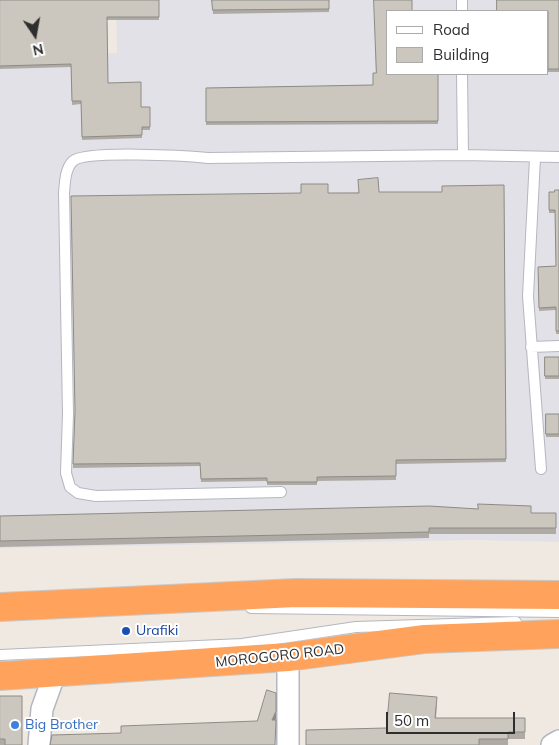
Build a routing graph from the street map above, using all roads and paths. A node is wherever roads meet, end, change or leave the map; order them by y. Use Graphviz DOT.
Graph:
graph roads {
  1 [pos="462,75"];
  2 [pos="463,155"];
  3 [pos="559,157"];
  4 [pos="535,158"];
  5 [pos="559,346"];
  6 [pos="531,347"];
  7 [pos="542,469"];
  8 [pos="281,492"];
  9 [pos="559,595"];
  10 [pos="0,607"];
  11 [pos="241,608"];
  12 [pos="559,612"];
  13 [pos="559,621"];
  14 [pos="559,634"];
  15 [pos="0,655"];
  16 [pos="288,657"];
  17 [pos="55,673"];
  18 [pos="0,676"];
  19 [pos="559,742"];
  20 [pos="39,745"];
  21 [pos="288,745"];
  22 [pos="552,745"];
  1 -- 2 [label="lane"];
  2 -- 4 [label="lane"];
  2 -- 8 [label="lane"];
  3 -- 4 [label="lane"];
  4 -- 6 [label="lane"];
  5 -- 6 [label="lane"];
  6 -- 7 [label="lane"];
  9 -- 10 [label="highway"];
  11 -- 12 [label="lane"];
  13 -- 15 [label="lane, MOROGORO ROAD"];
  14 -- 16 [label="highway, MOROGORO ROAD"];
  16 -- 17 [label="highway, MOROGORO ROAD"];
  16 -- 21 [label="street"];
  17 -- 18 [label="highway, MOROGORO ROAD"];
  17 -- 20 [label="street"];
  19 -- 22 [label="street"];
}
